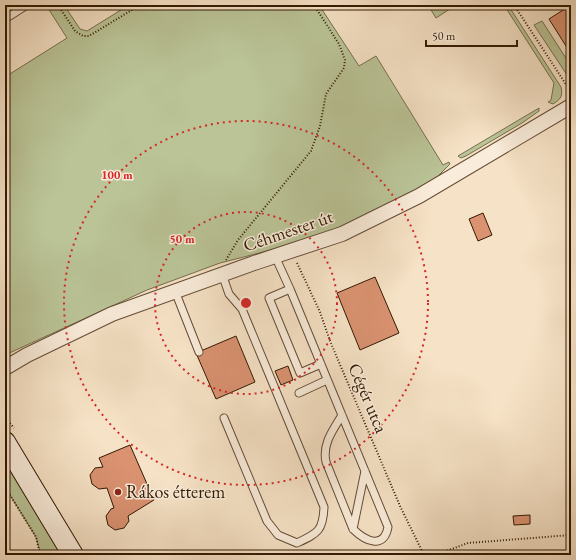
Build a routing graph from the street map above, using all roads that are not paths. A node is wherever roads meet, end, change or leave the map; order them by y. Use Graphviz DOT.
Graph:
graph roads {
  1 [pos="28,5"];
  2 [pos="5,19"];
  3 [pos="571,106"];
  4 [pos="275,256"];
  5 [pos="222,274"];
  6 [pos="290,289"];
  7 [pos="175,291"];
  8 [pos="199,352"];
  9 [pos="321,364"];
  10 [pos="5,368"];
  11 [pos="327,380"];
  12 [pos="299,393"];
  13 [pos="342,415"];
  14 [pos="224,418"];
  15 [pos="5,442"];
  16 [pos="365,471"];
  17 [pos="353,529"];
  18 [pos="73,555"];
  1 -- 2 [label="lane"];
  3 -- 4 [label="street, Céhmester út"];
  4 -- 5 [label="street, Céhmester út"];
  4 -- 6 [label="lane"];
  5 -- 7 [label="street, Céhmester út"];
  5 -- 14 [label="lane"];
  6 -- 9 [label="lane"];
  6 -- 9 [label="lane"];
  7 -- 8 [label="lane"];
  7 -- 10 [label="street, Céhmester út"];
  9 -- 11 [label="lane"];
  11 -- 12 [label="lane"];
  11 -- 13 [label="lane"];
  13 -- 16 [label="lane"];
  13 -- 17 [label="lane"];
  15 -- 18 [label="main road"];
  16 -- 17 [label="lane"];
  16 -- 17 [label="lane"];
}
